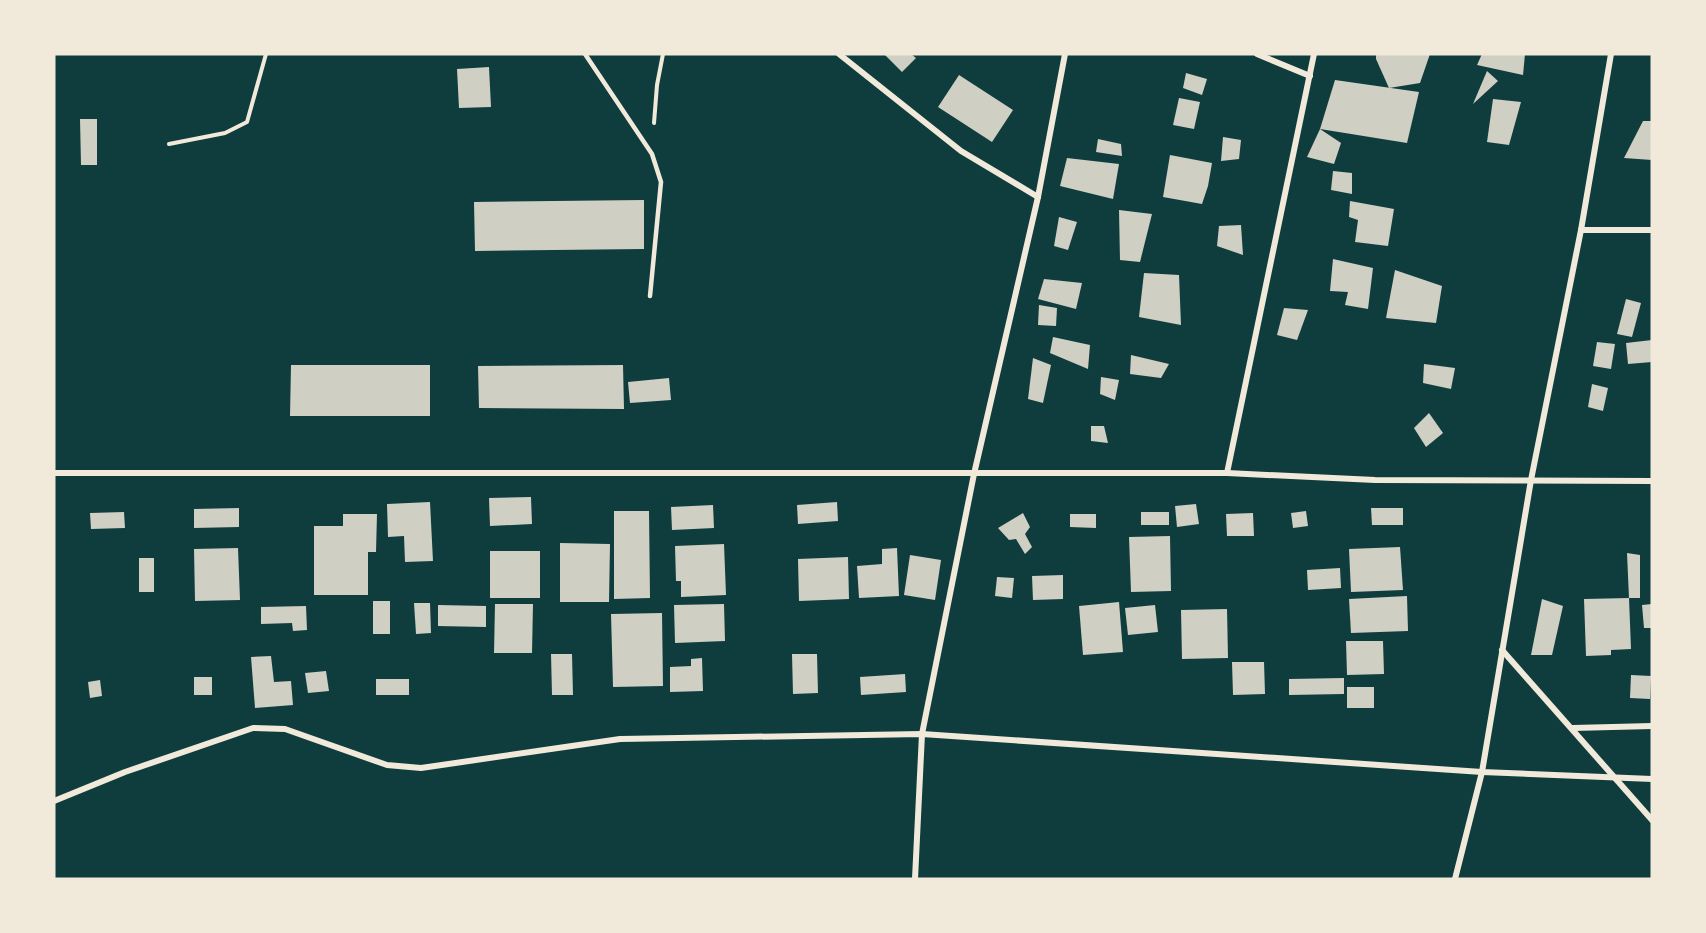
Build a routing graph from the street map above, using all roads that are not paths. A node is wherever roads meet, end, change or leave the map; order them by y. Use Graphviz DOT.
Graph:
graph roads {
  1 [pos="585,54"];
  2 [pos="839,54"];
  3 [pos="1065,54"];
  4 [pos="1257,54"];
  5 [pos="1314,54"];
  6 [pos="1611,54"];
  7 [pos="1310,76"];
  8 [pos="1038,197"];
  9 [pos="1581,230"];
  10 [pos="1652,230"];
  11 [pos="650,296"];
  12 [pos="54,473"];
  13 [pos="1227,473"];
  14 [pos="974,474"];
  15 [pos="1531,480"];
  16 [pos="1652,481"];
  17 [pos="1502,650"];
  18 [pos="1652,726"];
  19 [pos="1573,728"];
  20 [pos="922,734"];
  21 [pos="1482,772"];
  22 [pos="1616,777"];
  23 [pos="1652,779"];
  24 [pos="54,801"];
  25 [pos="1652,820"];
  26 [pos="915,879"];
  27 [pos="1455,879"];
  1 -- 11 [label="lane"];
  2 -- 8 [label="street"];
  3 -- 8 [label="street"];
  4 -- 7 [label="street"];
  5 -- 7 [label="street"];
  6 -- 9 [label="street"];
  7 -- 13 [label="street"];
  8 -- 14 [label="street"];
  9 -- 10 [label="street"];
  9 -- 15 [label="street"];
  12 -- 14 [label="street"];
  13 -- 14 [label="street"];
  13 -- 15 [label="street"];
  14 -- 20 [label="street"];
  15 -- 16 [label="street"];
  15 -- 17 [label="street"];
  17 -- 19 [label="street"];
  17 -- 21 [label="street"];
  18 -- 19 [label="street"];
  19 -- 22 [label="street"];
  20 -- 21 [label="street"];
  20 -- 24 [label="street"];
  20 -- 26 [label="street"];
  21 -- 22 [label="street"];
  21 -- 27 [label="street"];
  22 -- 23 [label="street"];
  22 -- 25 [label="street"];
}
